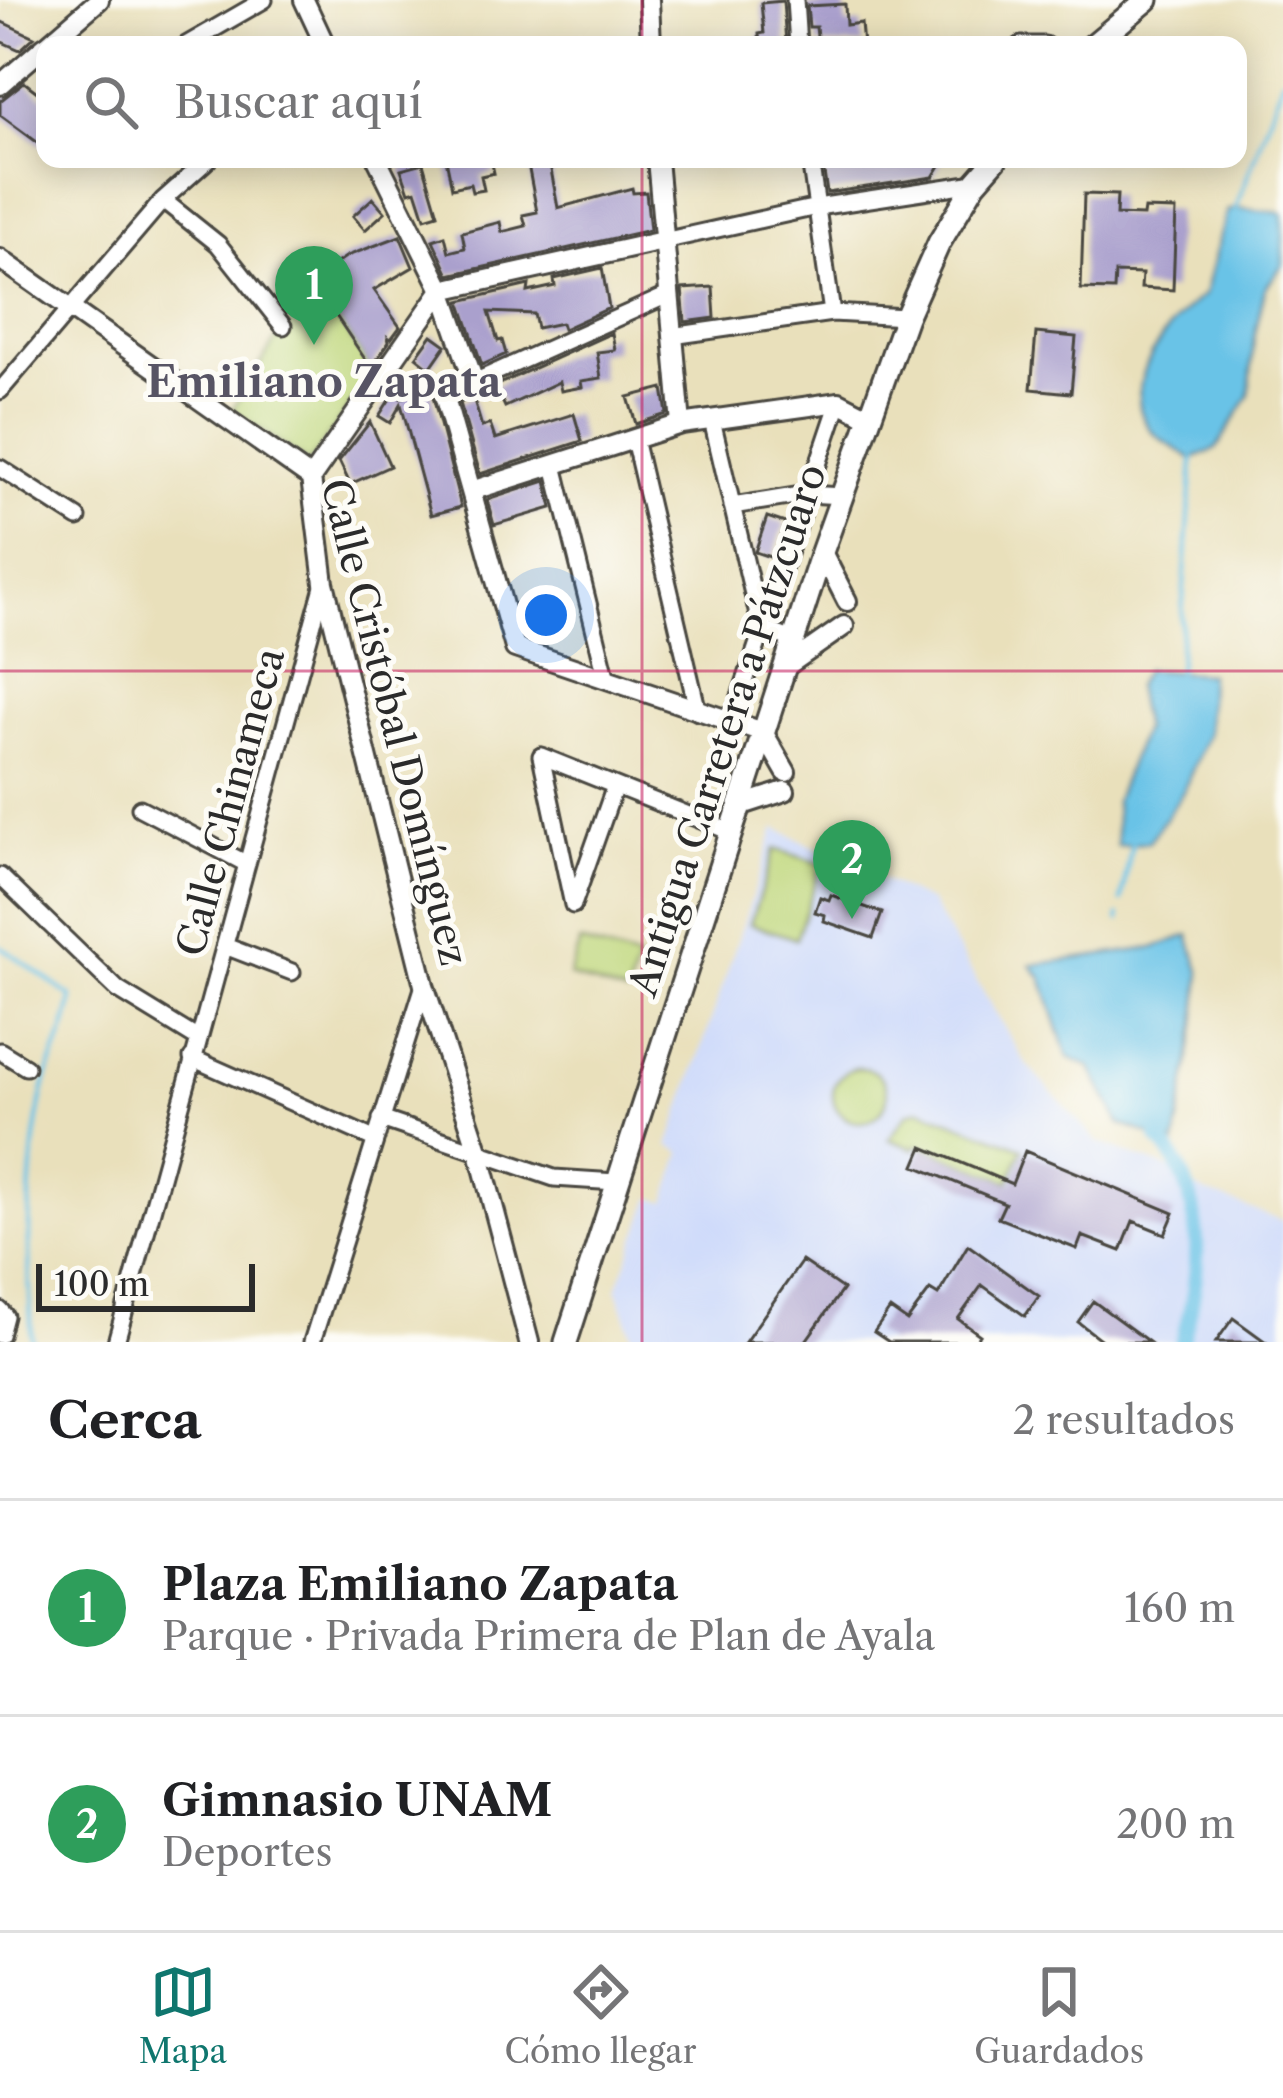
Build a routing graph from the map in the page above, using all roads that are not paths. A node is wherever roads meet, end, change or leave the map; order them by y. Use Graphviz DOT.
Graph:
graph roads {
  1 [pos="99,0"];
  2 [pos="264,0"];
  3 [pos="304,0"];
  4 [pos="649,0"];
  5 [pos="795,0"];
  6 [pos="1147,0"];
  7 [pos="58,36"];
  8 [pos="202,36"];
  9 [pos="321,36"];
  10 [pos="651,36"];
  11 [pos="797,36"];
  12 [pos="1104,36"];
  13 [pos="36,54"];
  14 [pos="0,85"];
  15 [pos="199,168"];
  16 [pos="381,168"];
  17 [pos="658,168"];
  18 [pos="811,168"];
  19 [pos="988,168"];
  20 [pos="976,183"];
  21 [pos="164,200"];
  22 [pos="817,207"];
  23 [pos="663,241"];
  24 [pos="0,259"];
  25 [pos="442,290"];
  26 [pos="668,295"];
  27 [pos="68,307"];
  28 [pos="832,313"];
  29 [pos="906,317"];
  30 [pos="283,326"];
  31 [pos="672,336"];
  32 [pos="474,382"];
  33 [pos="0,391"];
  34 [pos="838,402"];
  35 [pos="870,418"];
  36 [pos="712,420"];
  37 [pos="682,424"];
  38 [pos="634,439"];
  39 [pos="554,465"];
  40 [pos="0,468"];
  41 [pos="310,478"];
  42 [pos="470,491"];
  43 [pos="807,494"];
  44 [pos="842,496"];
  45 [pos="732,506"];
  46 [pos="79,518"];
  47 [pos="822,552"];
  48 [pos="324,583"];
  49 [pos="847,601"];
  50 [pos="844,626"];
  51 [pos="761,628"];
  52 [pos="793,640"];
  53 [pos="784,668"];
  54 [pos="607,680"];
  55 [pos="698,712"];
  56 [pos="731,723"];
  57 [pos="763,732"];
  58 [pos="615,786"];
  59 [pos="739,806"];
  60 [pos="140,808"];
  61 [pos="730,832"];
  62 [pos="247,864"];
  63 [pos="0,876"];
  64 [pos="225,946"];
  65 [pos="292,972"];
  66 [pos="424,985"];
  67 [pos="198,1039"];
  68 [pos="0,1051"];
  69 [pos="192,1058"];
  70 [pos="26,1067"];
  71 [pos="380,1119"];
  72 [pos="374,1139"];
  73 [pos="480,1156"];
  74 [pos="616,1182"];
  75 [pos="3,1313"];
  76 [pos="0,1334"];
  77 [pos="116,1342"];
  78 [pos="312,1342"];
  79 [pos="529,1342"];
  80 [pos="566,1342"];
  1 -- 7 [label="street"];
  2 -- 8 [label="street"];
  3 -- 9 [label="street"];
  4 -- 10 [label="street"];
  5 -- 11 [label="street"];
  6 -- 12 [label="main road"];
  13 -- 14 [label="street"];
  15 -- 21 [label="street"];
  16 -- 25 [label="street"];
  17 -- 23 [label="street"];
  18 -- 22 [label="street"];
  19 -- 20 [label="main road, Antigua Carretera a Pátzcuaro"];
  20 -- 22 [label="street"];
  20 -- 29 [label="main road, Antigua Carretera a Pátzcuaro"];
  21 -- 27 [label="street"];
  21 -- 30 [label="street"];
  22 -- 23 [label="street"];
  22 -- 28 [label="street"];
  23 -- 25 [label="street"];
  23 -- 26 [label="street"];
  24 -- 27 [label="street, Calle Cristóbal Domínguez"];
  25 -- 32 [label="street"];
  25 -- 41 [label="street"];
  26 -- 31 [label="street"];
  26 -- 32 [label="street"];
  27 -- 33 [label="street"];
  27 -- 41 [label="street, Calle Cristóbal Domínguez"];
  28 -- 29 [label="street"];
  28 -- 31 [label="street"];
  29 -- 35 [label="main road, Antigua Carretera a Pátzcuaro"];
  31 -- 37 [label="street"];
  32 -- 42 [label="street"];
  34 -- 35 [label="street"];
  34 -- 36 [label="street"];
  34 -- 43 [label="street"];
  35 -- 44 [label="main road, Antigua Carretera a Pátzcuaro"];
  36 -- 37 [label="street"];
  36 -- 45 [label="street"];
  37 -- 38 [label="street"];
  38 -- 39 [label="street"];
  38 -- 55 [label="street"];
  39 -- 42 [label="street"];
  39 -- 54 [label="street"];
  40 -- 46 [label="street"];
  41 -- 48 [label="street, Calle Cristóbal Domínguez"];
  42 -- 54 [label="street"];
  43 -- 44 [label="street"];
  43 -- 45 [label="street"];
  43 -- 51 [label="street"];
  44 -- 47 [label="main road, Antigua Carretera a Pátzcuaro"];
  45 -- 51 [label="street"];
  47 -- 49 [label="street"];
  47 -- 52 [label="main road, Antigua Carretera a Pátzcuaro"];
  48 -- 62 [label="street, Calle Chinameca"];
  48 -- 66 [label="street, Calle Cristóbal Domínguez"];
  50 -- 53 [label="street"];
  51 -- 52 [label="street"];
  51 -- 56 [label="street"];
  52 -- 53 [label="main road, Antigua Carretera a Pátzcuaro"];
  53 -- 57 [label="main road, Antigua Carretera a Pátzcuaro"];
  54 -- 55 [label="street"];
  55 -- 56 [label="street"];
  56 -- 57 [label="street"];
  57 -- 59 [label="main road, Antigua Carretera a Pátzcuaro"];
  57 -- 59 [label="street"];
  58 -- 58 [label="street"];
  58 -- 61 [label="street"];
  59 -- 61 [label="main road, Antigua Carretera a Pátzcuaro"];
  60 -- 62 [label="street"];
  61 -- 74 [label="main road, Antigua Carretera a Pátzcuaro"];
  62 -- 64 [label="street, Calle Chinameca"];
  63 -- 67 [label="street"];
  64 -- 65 [label="street"];
  64 -- 67 [label="street, Calle Chinameca"];
  66 -- 71 [label="street"];
  66 -- 73 [label="street, Calle Cristóbal Domínguez"];
  67 -- 69 [label="street, Calle Chinameca"];
  68 -- 70 [label="street"];
  69 -- 72 [label="street"];
  69 -- 77 [label="street, Calle Chinameca"];
  71 -- 72 [label="street"];
  71 -- 73 [label="street"];
  72 -- 78 [label="street"];
  73 -- 74 [label="street"];
  73 -- 79 [label="street, Calle Cristóbal Domínguez"];
  74 -- 80 [label="main road, Antigua Carretera a Pátzcuaro"];
  75 -- 76 [label="street"];
}
